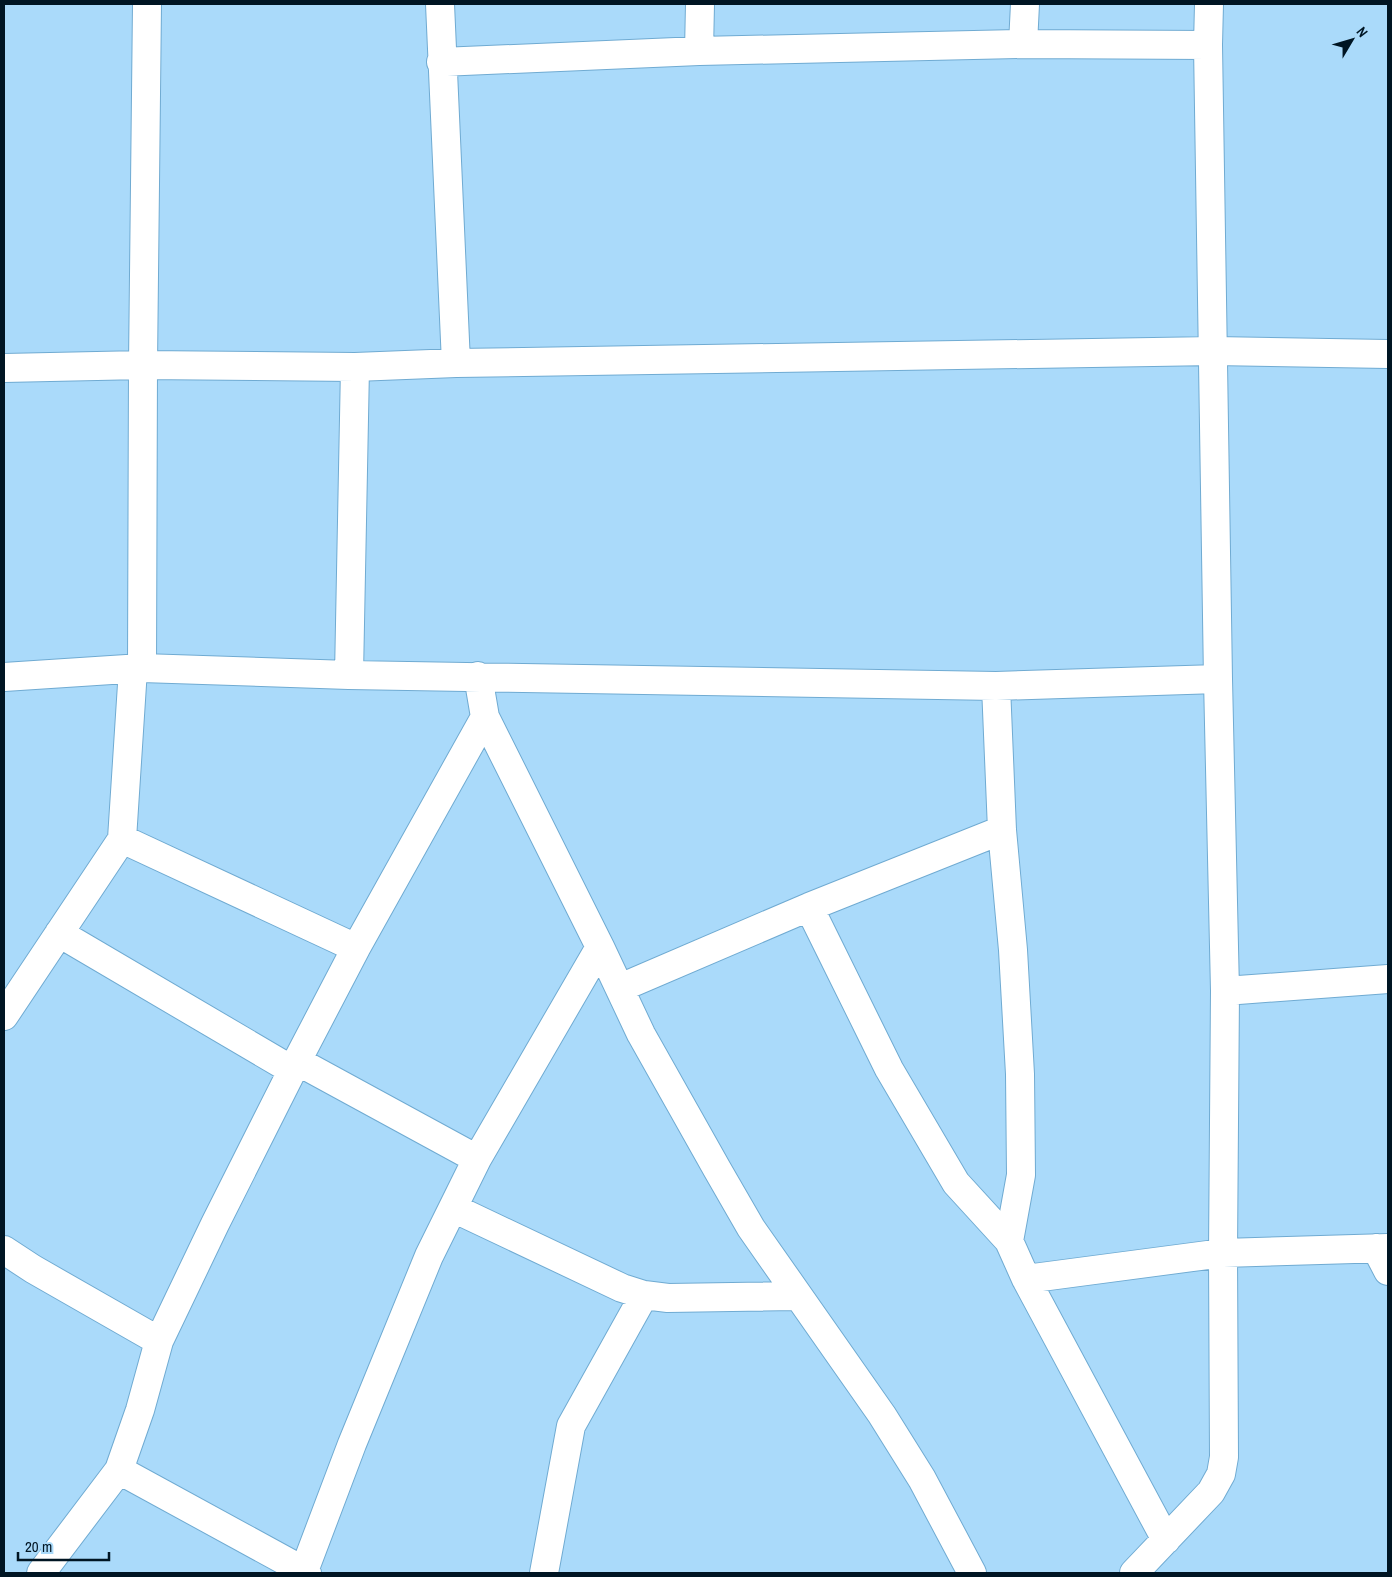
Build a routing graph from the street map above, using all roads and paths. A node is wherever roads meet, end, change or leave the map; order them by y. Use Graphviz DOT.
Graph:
graph roads {
  1 [pos="147,4"];
  2 [pos="440,4"];
  3 [pos="700,4"];
  4 [pos="1025,4"];
  5 [pos="1209,4"];
  6 [pos="1023,44"];
  7 [pos="1208,45"];
  8 [pos="699,51"];
  9 [pos="441,62"];
  10 [pos="1214,351"];
  11 [pos="1388,354"];
  12 [pos="456,362"];
  13 [pos="143,365"];
  14 [pos="356,367"];
  15 [pos="4,368"];
  16 [pos="137,669"];
  17 [pos="349,674"];
  18 [pos="478,676"];
  19 [pos="4,677"];
  20 [pos="1218,679"];
  21 [pos="996,686"];
  22 [pos="485,717"];
  23 [pos="1002,830"];
  24 [pos="122,839"];
  25 [pos="809,907"];
  26 [pos="59,933"];
  27 [pos="600,947"];
  28 [pos="356,948"];
  29 [pos="1388,979"];
  30 [pos="620,988"];
  31 [pos="1225,991"];
  32 [pos="4,1016"];
  33 [pos="294,1066"];
  34 [pos="477,1159"];
  35 [pos="453,1208"];
  36 [pos="1009,1241"];
  37 [pos="4,1250"];
  38 [pos="1223,1254"];
  39 [pos="1384,1256"];
  40 [pos="1026,1279"];
  41 [pos="644,1295"];
  42 [pos="797,1296"];
  43 [pos="160,1341"];
  44 [pos="119,1470"];
  45 [pos="1166,1540"];
  46 [pos="306,1572"];
  47 [pos="41,1573"];
  48 [pos="544,1573"];
  49 [pos="948,1573"];
  50 [pos="956,1573"];
  51 [pos="972,1573"];
  52 [pos="1134,1573"];
  1 -- 13 [label="street"];
  2 -- 9 [label="street"];
  3 -- 8 [label="street"];
  4 -- 6 [label="street"];
  5 -- 7 [label="street"];
  6 -- 7 [label="street"];
  6 -- 8 [label="street"];
  7 -- 10 [label="street"];
  8 -- 9 [label="street"];
  9 -- 12 [label="street"];
  10 -- 11 [label="street"];
  10 -- 12 [label="street"];
  10 -- 20 [label="street"];
  12 -- 14 [label="street"];
  13 -- 14 [label="street"];
  13 -- 15 [label="street"];
  13 -- 16 [label="street"];
  14 -- 17 [label="street"];
  16 -- 17 [label="street"];
  16 -- 19 [label="street"];
  16 -- 24 [label="street"];
  17 -- 18 [label="street"];
  18 -- 21 [label="street"];
  18 -- 22 [label="street"];
  20 -- 21 [label="street"];
  20 -- 31 [label="street"];
  21 -- 23 [label="street"];
  22 -- 27 [label="street"];
  22 -- 28 [label="street"];
  23 -- 25 [label="street"];
  23 -- 36 [label="street"];
  24 -- 26 [label="street"];
  24 -- 28 [label="street"];
  25 -- 30 [label="street"];
  25 -- 36 [label="street"];
  26 -- 32 [label="street"];
  26 -- 33 [label="street"];
  27 -- 30 [label="street"];
  27 -- 34 [label="street"];
  28 -- 33 [label="street"];
  29 -- 31 [label="street"];
  30 -- 42 [label="street"];
  31 -- 38 [label="street"];
  33 -- 34 [label="street"];
  33 -- 43 [label="street"];
  34 -- 35 [label="street"];
  35 -- 41 [label="street"];
  35 -- 46 [label="street"];
  36 -- 40 [label="street"];
  37 -- 43 [label="street"];
  38 -- 39 [label="street"];
  38 -- 40 [label="street"];
  38 -- 45 [label="street"];
  40 -- 45 [label="street"];
  41 -- 42 [label="street"];
  41 -- 48 [label="street"];
  42 -- 51 [label="street"];
  43 -- 44 [label="street"];
  44 -- 46 [label="street"];
  44 -- 47 [label="street"];
  45 -- 52 [label="street"];
  49 -- 50 [label="street"];
}
